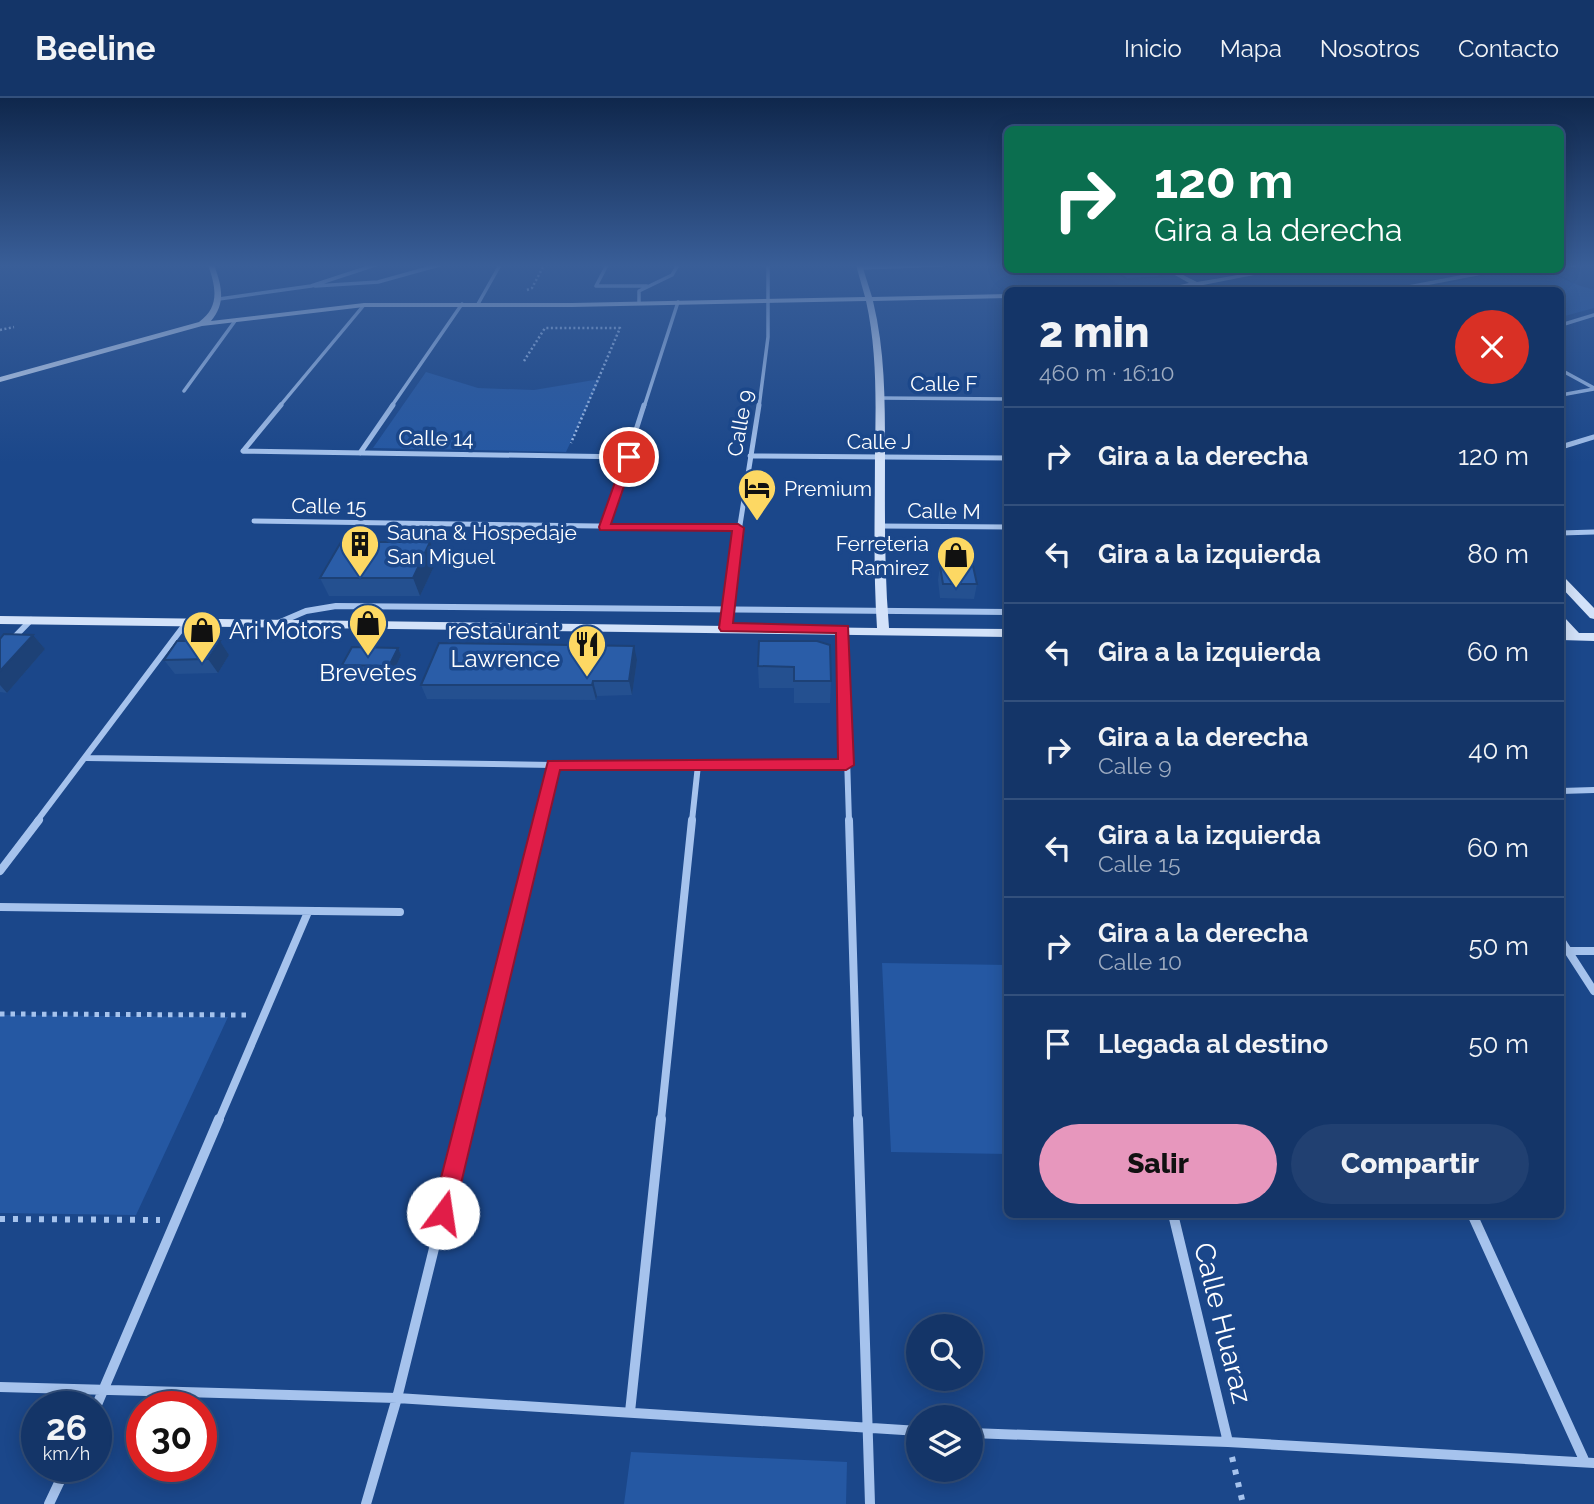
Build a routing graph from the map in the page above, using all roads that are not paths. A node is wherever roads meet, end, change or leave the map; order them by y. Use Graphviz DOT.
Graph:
graph roads {
  1 [pos="178,331"];
  2 [pos="228,331"];
  3 [pos="342,331"];
  4 [pos="444,331"];
  5 [pos="669,331"];
  6 [pos="768,331"];
  7 [pos="876,331"];
  8 [pos="1564,372"];
  9 [pos="0,380"];
  10 [pos="1594,388"];
  11 [pos="184,391"];
  12 [pos="1564,394"];
  13 [pos="880,398"];
  14 [pos="1004,399"];
  15 [pos="1594,438"];
  16 [pos="1564,445"];
  17 [pos="360,453"];
  18 [pos="750,456"];
  19 [pos="629,457"];
  20 [pos="880,457"];
  21 [pos="1004,458"];
  22 [pos="254,521"];
  23 [pos="881,526"];
  24 [pos="604,527"];
  25 [pos="1004,527"];
  26 [pos="738,528"];
  27 [pos="1594,532"];
  28 [pos="1564,533"];
  29 [pos="1564,583"];
  30 [pos="727,610"];
  31 [pos="881,611"];
  32 [pos="1004,612"];
  33 [pos="1594,615"];
  34 [pos="0,620"];
  35 [pos="31,620"];
  36 [pos="186,622"];
  37 [pos="277,623"];
  38 [pos="1564,624"];
  39 [pos="726,628"];
  40 [pos="843,629"];
  41 [pos="883,631"];
  42 [pos="1004,633"];
  43 [pos="1564,636"];
  44 [pos="1575,636"];
  45 [pos="1594,636"];
  46 [pos="0,652"];
  47 [pos="87,758"];
  48 [pos="553,765"];
  49 [pos="698,765"];
  50 [pos="846,765"];
  51 [pos="1564,790"];
  52 [pos="1594,790"];
  53 [pos="0,871"];
  54 [pos="0,907"];
  55 [pos="308,912"];
  56 [pos="400,912"];
  57 [pos="1564,945"];
  58 [pos="1568,951"];
  59 [pos="1594,951"];
  60 [pos="1594,991"];
  61 [pos="1174,1218"];
  62 [pos="1474,1218"];
  63 [pos="0,1387"];
  64 [pos="105,1388"];
  65 [pos="104,1391"];
  66 [pos="397,1398"];
  67 [pos="630,1412"];
  68 [pos="867,1429"];
  69 [pos="906,1430"];
  70 [pos="983,1433"];
  71 [pos="1228,1441"];
  72 [pos="1589,1462"];
  73 [pos="59,1482"];
  74 [pos="49,1504"];
  75 [pos="366,1504"];
  76 [pos="870,1504"];
  1 -- 9 [label="street"];
  2 -- 11 [label="street"];
  3 -- 17 [label="street, Calle 14"];
  4 -- 17 [label="street"];
  5 -- 19 [label="street"];
  6 -- 18 [label="street, Calle 9"];
  7 -- 13 [label="street"];
  8 -- 10 [label="street"];
  10 -- 12 [label="street"];
  13 -- 14 [label="street, Calle F"];
  13 -- 20 [label="street"];
  15 -- 16 [label="street"];
  17 -- 19 [label="street, Calle 14"];
  18 -- 20 [label="street, Calle J"];
  18 -- 26 [label="street, Calle 9"];
  19 -- 24 [label="street"];
  20 -- 21 [label="street, Calle J"];
  20 -- 23 [label="street"];
  22 -- 24 [label="street, Calle 15"];
  23 -- 25 [label="street, Calle M"];
  23 -- 31 [label="street"];
  24 -- 26 [label="street, Calle 15"];
  26 -- 30 [label="street, Calle 9"];
  27 -- 28 [label="street"];
  29 -- 33 [label="street"];
  30 -- 31 [label="street"];
  30 -- 37 [label="street"];
  30 -- 39 [label="street, Calle 9"];
  31 -- 32 [label="street"];
  31 -- 41 [label="street"];
  34 -- 35 [label="street"];
  35 -- 36 [label="street"];
  35 -- 46 [label="street"];
  36 -- 37 [label="street"];
  36 -- 47 [label="street"];
  37 -- 39 [label="street"];
  38 -- 44 [label="street"];
  39 -- 40 [label="street"];
  40 -- 41 [label="street"];
  40 -- 50 [label="street"];
  41 -- 42 [label="street"];
  43 -- 44 [label="street"];
  44 -- 45 [label="street"];
  47 -- 48 [label="street"];
  47 -- 53 [label="street"];
  48 -- 49 [label="street"];
  48 -- 66 [label="street"];
  49 -- 50 [label="street"];
  49 -- 67 [label="street"];
  50 -- 68 [label="street"];
  51 -- 52 [label="street"];
  54 -- 55 [label="street"];
  55 -- 56 [label="street"];
  55 -- 64 [label="street"];
  57 -- 58 [label="street"];
  58 -- 59 [label="street"];
  58 -- 60 [label="street"];
  61 -- 71 [label="street, Calle Huaraz"];
  62 -- 72 [label="street"];
  63 -- 64 [label="street"];
  64 -- 65 [label="street"];
  64 -- 66 [label="street"];
  66 -- 67 [label="street"];
  66 -- 75 [label="street"];
  67 -- 68 [label="street"];
  68 -- 69 [label="street"];
  68 -- 76 [label="street"];
  70 -- 71 [label="street"];
  71 -- 72 [label="street"];
  73 -- 74 [label="street"];
}
